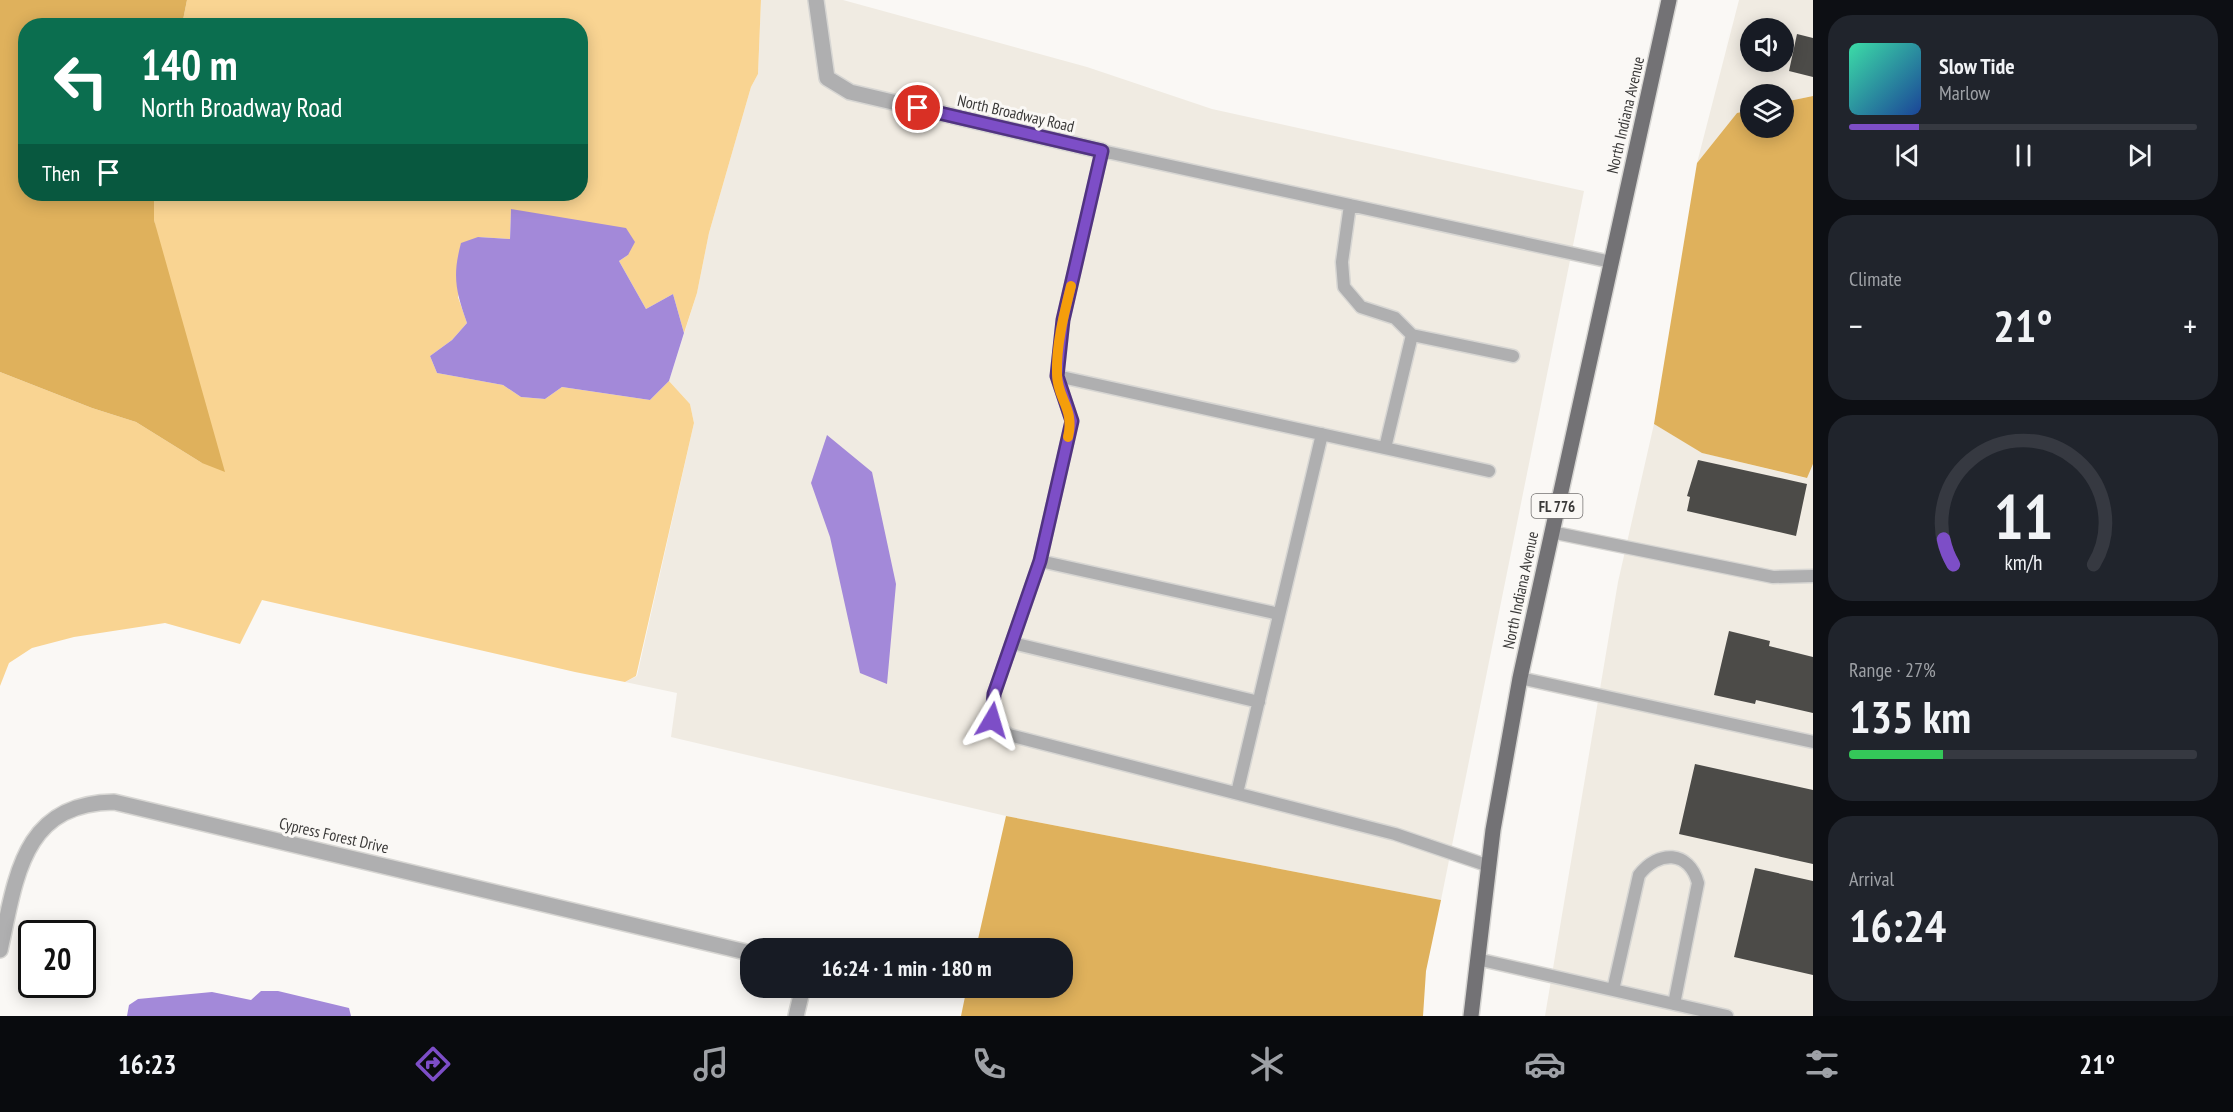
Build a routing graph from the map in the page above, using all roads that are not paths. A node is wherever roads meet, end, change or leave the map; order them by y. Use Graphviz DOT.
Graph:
graph roads {
  1 [pos="816,0"];
  2 [pos="1669,0"];
  3 [pos="1102,151"];
  4 [pos="1350,205"];
  5 [pos="1611,262"];
  6 [pos="1412,335"];
  7 [pos="1513,356"];
  8 [pos="1057,376"];
  9 [pos="1322,434"];
  10 [pos="1385,448"];
  11 [pos="1489,471"];
  12 [pos="1551,532"];
  13 [pos="1040,561"];
  14 [pos="1813,576"];
  15 [pos="1279,614"];
  16 [pos="1012,643"];
  17 [pos="1520,678"];
  18 [pos="1259,702"];
  19 [pos="1813,742"];
  20 [pos="1237,793"];
  21 [pos="1489,866"];
  22 [pos="0,950"];
  23 [pos="740,951"];
  24 [pos="1477,959"];
  25 [pos="1613,990"];
  26 [pos="800,998"];
  27 [pos="1674,1004"];
  28 [pos="796,1016"];
  29 [pos="1471,1016"];
  30 [pos="1727,1016"];
  1 -- 3 [label="street, North Broadway Road"];
  2 -- 5 [label="main road, North Indiana Avenue / FL 776"];
  3 -- 4 [label="lane"];
  3 -- 8 [label="lane"];
  4 -- 5 [label="lane"];
  4 -- 6 [label="lane"];
  5 -- 12 [label="main road, North Indiana Avenue / FL 776"];
  6 -- 7 [label="lane"];
  6 -- 10 [label="lane"];
  8 -- 9 [label="lane"];
  8 -- 13 [label="lane"];
  9 -- 10 [label="lane"];
  9 -- 15 [label="lane"];
  10 -- 11 [label="lane"];
  12 -- 14 [label="lane"];
  12 -- 17 [label="main road, North Indiana Avenue / FL 776"];
  13 -- 15 [label="lane"];
  13 -- 16 [label="lane"];
  15 -- 18 [label="lane"];
  16 -- 18 [label="lane"];
  16 -- 20 [label="lane"];
  17 -- 19 [label="lane"];
  17 -- 21 [label="main road, North Indiana Avenue / FL 776"];
  18 -- 20 [label="lane"];
  20 -- 21 [label="lane"];
  21 -- 24 [label="main road, North Indiana Avenue / FL 776"];
  22 -- 23 [label="street, Cypress Forest Drive"];
  24 -- 25 [label="lane"];
  24 -- 29 [label="main road, North Indiana Avenue / FL 776"];
  25 -- 27 [label="lane"];
  25 -- 27 [label="lane"];
  26 -- 28 [label="street"];
  27 -- 30 [label="lane"];
}
